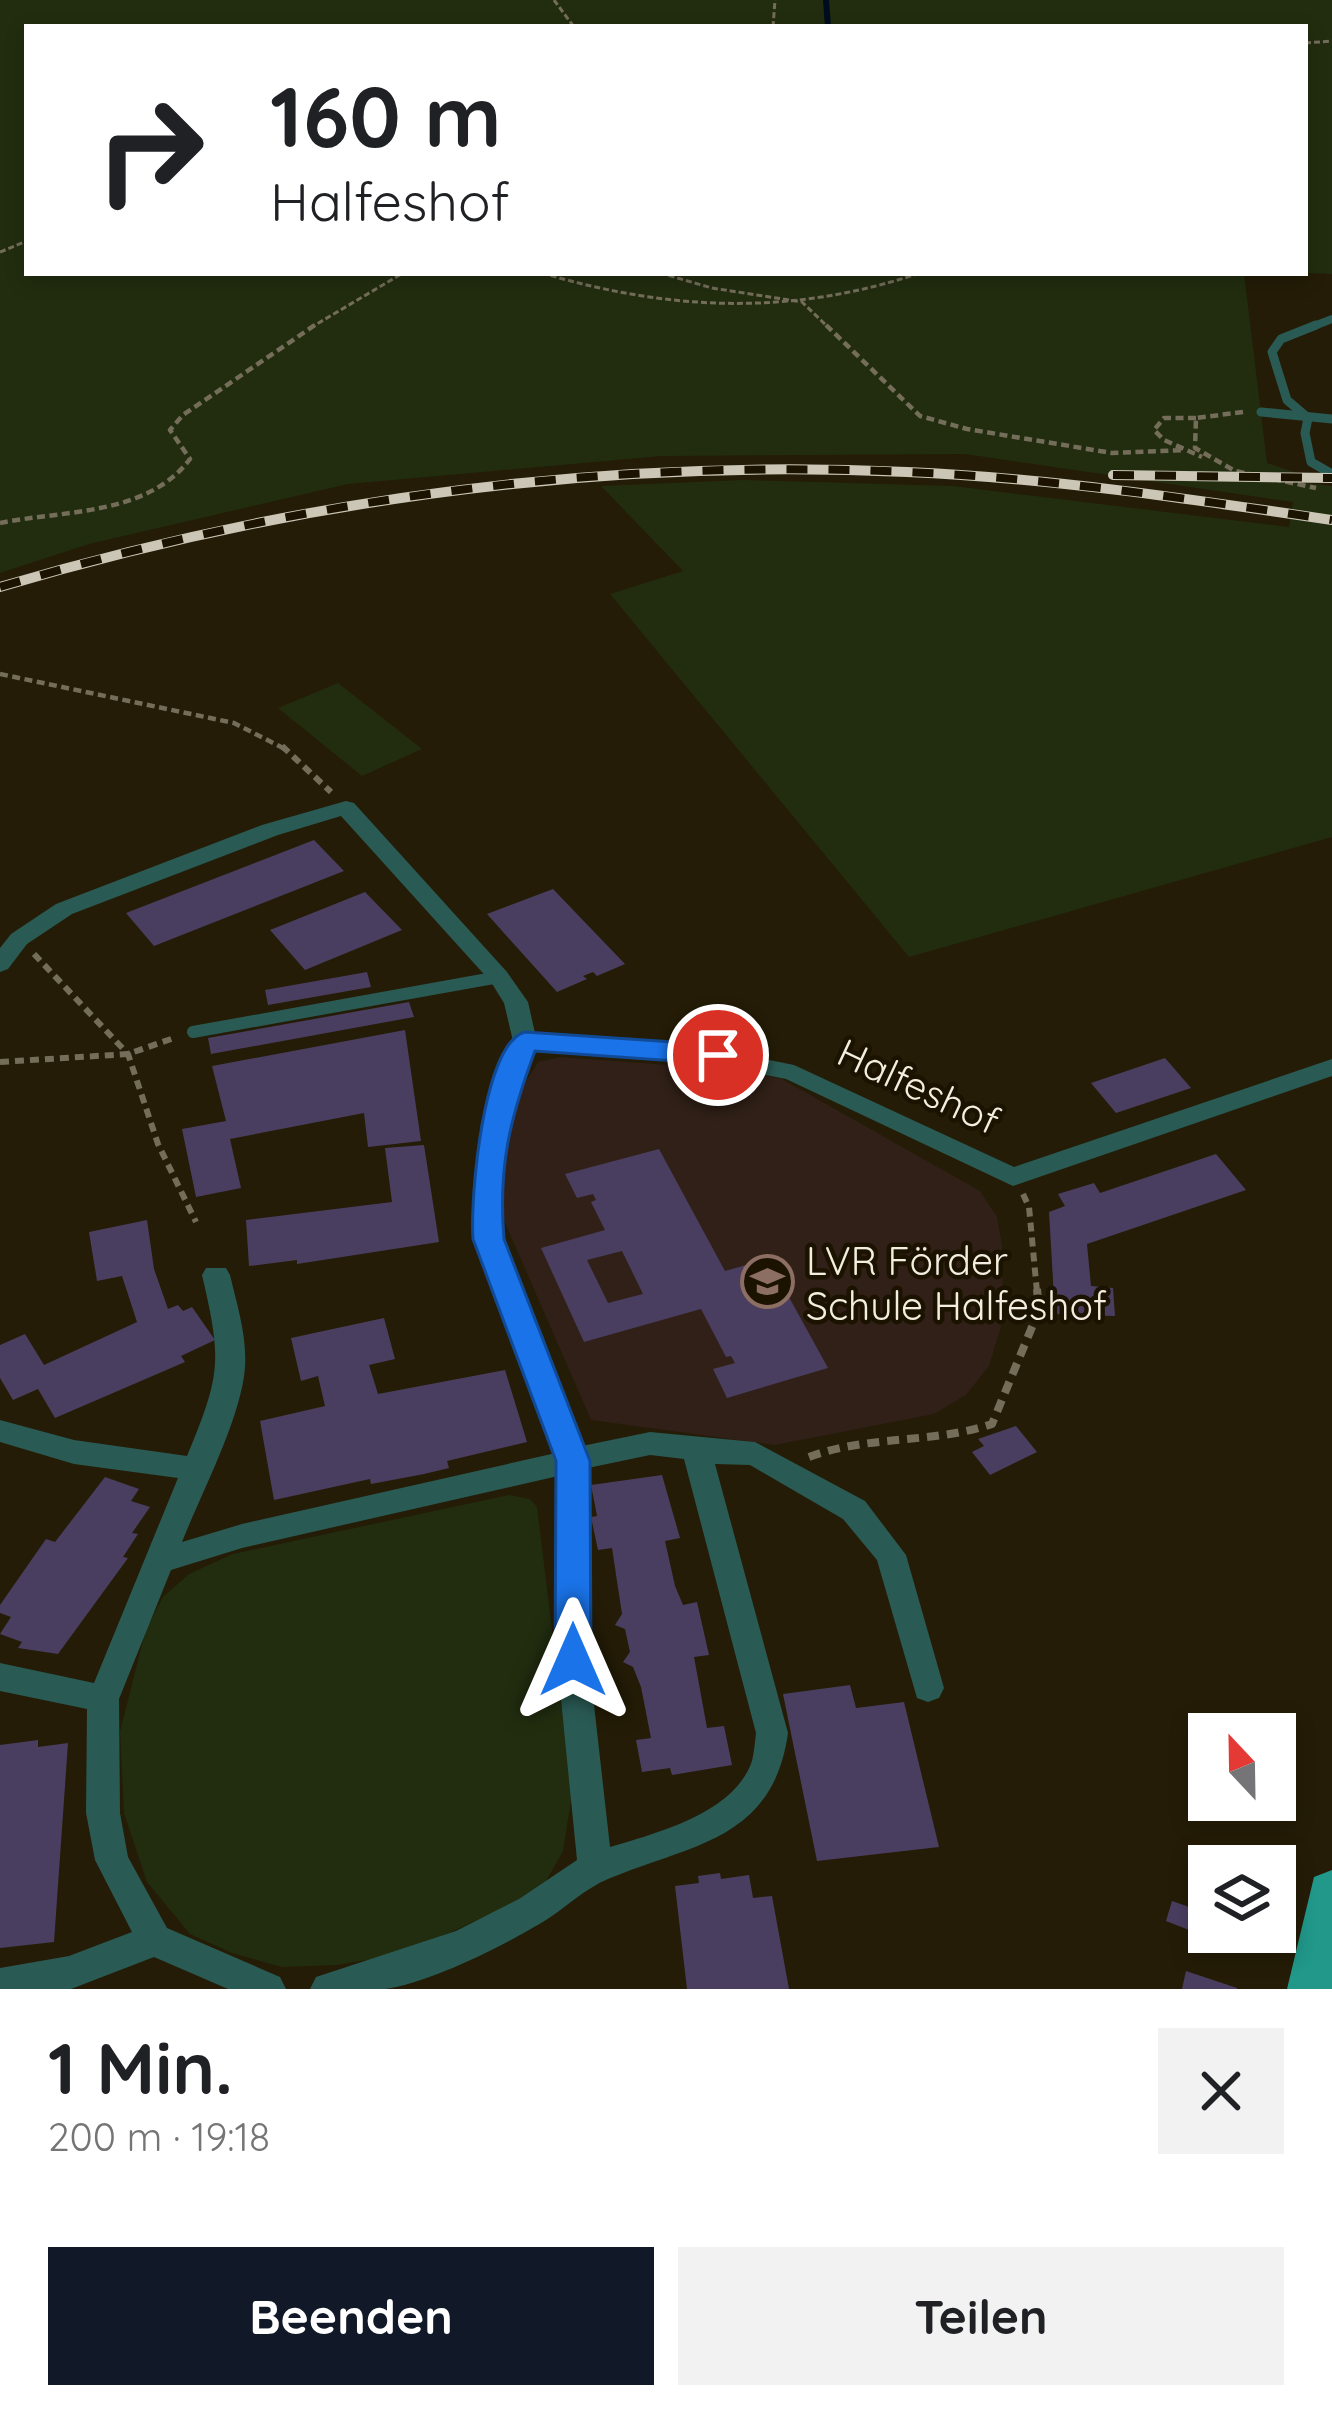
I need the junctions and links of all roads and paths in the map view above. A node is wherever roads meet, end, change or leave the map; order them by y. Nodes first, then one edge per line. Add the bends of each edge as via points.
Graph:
1 (398, 276) edge
2 (551, 276) edge
3 (670, 276) edge
4 (911, 276) edge
5 (802, 302) junction
6 (1332, 319) edge
7 (1261, 412) joint
8 (1196, 418) junction
9 (1308, 418) junction
10 (1332, 419) edge
11 (1185, 450) junction
12 (1205, 458) junction
13 (1332, 474) edge
14 (1332, 490) edge
15 (0, 523) edge
16 (0, 674) edge
17 (346, 808) junction
18 (19, 939) junction
19 (0, 964) edge
20 (499, 976) junction
21 (193, 1032) joint
22 (525, 1041) junction
23 (128, 1054) junction
24 (0, 1062) edge
25 (1332, 1067) edge
26 (1013, 1177) junction
27 (196, 1222) dead end
28 (216, 1275) dead end
29 (0, 1431) edge
30 (697, 1451) junction
31 (573, 1461) junction
32 (784, 1468) junction
33 (194, 1469) junction
34 (160, 1561) junction
35 (0, 1677) edge
36 (928, 1688) dead end
37 (103, 1699) junction
38 (595, 1867) junction
39 (1332, 1894) edge
40 (155, 1940) junction
41 (0, 1985) edge
42 (268, 1989) edge
43 (328, 1989) edge
44 (1313, 1989) edge

1 - 15 path via 278,346 183,415 170,430 190,459 171,485
2 - 5 path via 645,301
3 - 5 path
4 - 5 path
5 - 11 path via 920,416 1112,453
6 - 9 lane via 1281,339 1273,352 1287,400
7 - 8 path
7 - 9 lane
8 - 11 path via 1154,426
8 - 12 path via 1195,448
9 - 10 lane
9 - 13 lane via 1311,462
11 - 12 path
12 - 14 path
16 - 17 path via 254,731 300,760
17 - 18 street via 64,909
17 - 20 street
18 - 19 street
18 - 23 path
20 - 21 lane
20 - 22 street via 516,1002
21 - 23 path
22 - 26 street, Halfeshof via 758,1062
22 - 31 street via 494,1123 488,1239
23 - 24 path
23 - 27 path
25 - 26 street, Halfeshof
26 - 32 path via 1030,1207 1040,1310 992,1424 963,1436 825,1449
28 - 33 street via 231,1371
29 - 33 street via 74,1452
30 - 31 street via 656,1442
30 - 32 street via 755,1454
30 - 38 street via 773,1752 757,1786 729,1811 681,1839
31 - 34 street
31 - 38 street via 573,1660
32 - 36 street via 854,1510 891,1555
33 - 34 street
34 - 37 street
35 - 37 street
37 - 40 street via 106,1838
38 - 43 street via 542,1908 462,1948
39 - 44 main road
40 - 41 street via 69,1972
40 - 42 street

